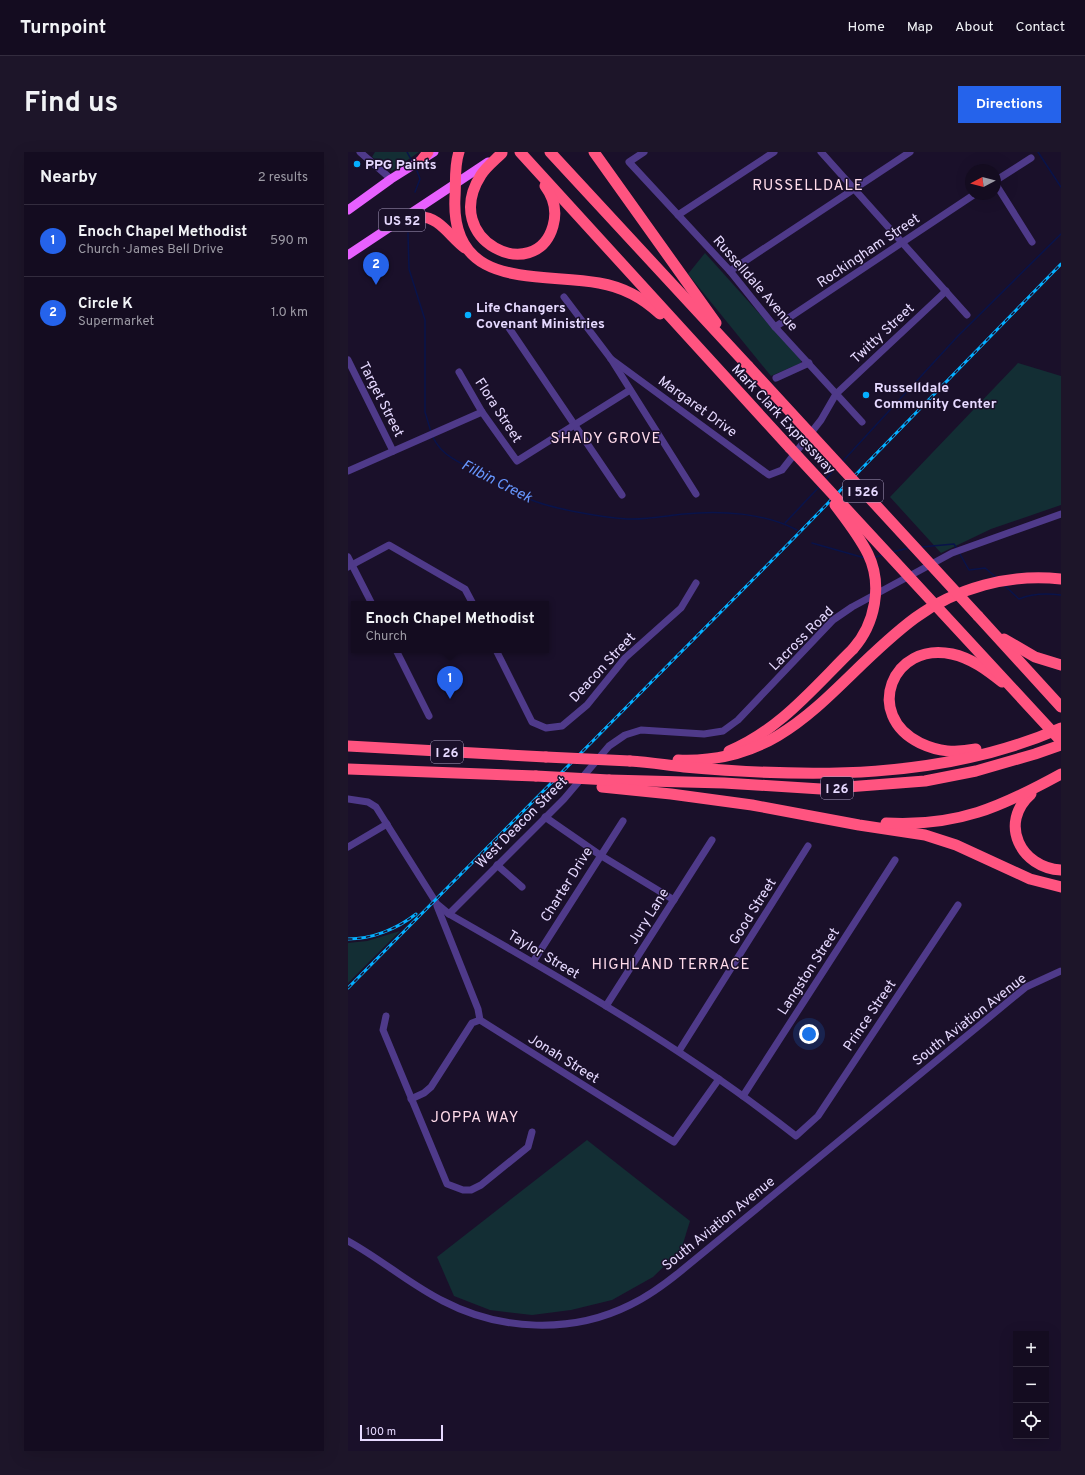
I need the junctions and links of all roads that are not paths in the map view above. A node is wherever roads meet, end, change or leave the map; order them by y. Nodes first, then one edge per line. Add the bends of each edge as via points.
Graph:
1 (360, 152) edge
2 (434, 152) edge
3 (459, 152) edge
4 (503, 152) edge
5 (520, 152) edge
6 (594, 152) edge
7 (644, 152) edge
8 (774, 152) edge
9 (821, 152) edge
10 (910, 152) edge
11 (551, 153) edge
12 (424, 156) edge
13 (1031, 158) dead end
14 (532, 165) junction
15 (1001, 178) edge
16 (391, 179) junction
17 (456, 184) junction
18 (855, 189) junction
19 (1001, 192) edge
20 (966, 200) edge
21 (348, 210) edge
22 (678, 215) junction
23 (397, 223) junction
24 (1032, 242) dead end
25 (903, 243) junction
26 (348, 255) edge
27 (476, 257) junction
28 (730, 271) junction
29 (946, 291) junction
30 (564, 297) dead end
31 (967, 315) dead end
32 (776, 327) junction
33 (508, 328) dead end
34 (610, 359) junction
35 (348, 360) edge
36 (709, 360) junction
37 (808, 363) junction
38 (748, 366) junction
39 (459, 372) dead end
40 (776, 378) dead end
41 (630, 390) junction
42 (836, 394) junction
43 (482, 412) junction
44 (862, 422) dead end
45 (575, 425) junction
46 (790, 448) junction
47 (393, 450) junction
48 (348, 471) edge
49 (769, 475) joint
50 (696, 494) dead end
51 (622, 495) dead end
52 (1061, 514) edge
53 (348, 556) edge
54 (350, 566) edge
55 (1061, 578) edge
56 (696, 583) dead end
57 (370, 601) edge
58 (471, 601) edge
59 (978, 616) junction
60 (398, 653) edge
61 (498, 653) edge
62 (1061, 665) edge
63 (1016, 694) junction
64 (1061, 707) edge
65 (429, 716) dead end
66 (1061, 728) edge
67 (1033, 739) junction
68 (1061, 741) edge
69 (1061, 745) edge
70 (348, 746) edge
71 (609, 746) joint
72 (678, 760) junction
73 (654, 762) junction
74 (348, 769) edge
75 (1061, 774) edge
76 (1047, 782) junction
77 (605, 783) junction
78 (348, 799) edge
79 (545, 817) junction
80 (828, 819) junction
81 (623, 821) dead end
82 (387, 824) junction
83 (712, 840) dead end
84 (808, 846) dead end
85 (348, 847) edge
86 (600, 855) junction
87 (895, 860) dead end
88 (497, 865) junction
89 (1061, 870) edge
90 (522, 886) dead end
91 (1061, 887) edge
92 (674, 900) junction
93 (437, 904) junction
94 (958, 905) dead end
95 (449, 914) junction
96 (533, 962) junction
97 (1061, 972) edge
98 (606, 1006) junction
99 (386, 1016) dead end
100 (480, 1020) junction
101 (679, 1051) junction
102 (719, 1079) junction
103 (743, 1096) junction
104 (411, 1099) junction
105 (532, 1132) dead end
106 (796, 1136) joint
107 (348, 1241) edge

1 - 16 street
2 - 12 main road, US 52
3 - 17 highway
4 - 14 highway via 482,173 474,190 471,206 473,221 481,237 486,244 500,252 528,252 543,243 551,231 555,216 554,204 549,191
4 - 17 main road, US 52
5 - 14 highway, Mark Clark Expressway / I 526
6 - 38 highway
7 - 22 street, Russelldale Avenue via 629,162
8 - 22 street
9 - 18 street
10 - 18 street
11 - 38 highway, Mark Clark Expressway / I 526
12 - 16 main road, US 52
13 - 15 street
14 - 36 highway, Mark Clark Expressway / I 526
16 - 21 main road, US 52
17 - 23 main road, US 52
17 - 27 highway via 455,220 462,239
18 - 25 street
18 - 28 street
19 - 24 street
20 - 25 street, Rockingham Street
22 - 28 street, Russelldale Avenue
23 - 26 main road, US 52
23 - 27 highway via 418,217 433,220
25 - 29 street
25 - 32 street, Rockingham Street
27 - 36 highway via 505,273 599,283 624,290 652,306
28 - 32 street, Russelldale Avenue
29 - 31 street
29 - 42 street, Twitty Street
30 - 34 street
32 - 37 street, Russelldale Avenue
33 - 45 street
34 - 41 street
34 - 49 street, Margaret Drive
35 - 47 street, Target Street
36 - 46 highway, Mark Clark Expressway / I 526
37 - 40 street
37 - 42 street, Russelldale Avenue
38 - 59 highway, Mark Clark Expressway / I 526, bridge
39 - 43 street, Flora Street
41 - 45 street
41 - 50 street
42 - 44 street, Russelldale Avenue
42 - 49 street, Twitty Street via 821,420 782,470
43 - 45 street, Flora Street via 517,462
43 - 47 street
45 - 51 street
46 - 63 highway, Mark Clark Expressway / I 526, bridge
46 - 72 highway, bridge via 855,531 869,556 873,569 875,599 871,621 867,631 853,649 763,734 724,753
47 - 48 street
52 - 71 street, Lacross Road via 952,553 852,607 834,620 737,720 723,731 704,734 641,730 625,735
53 - 54 street
54 - 57 street
54 - 58 street via 389,545 465,589
55 - 72 highway, bridge via 1002,581 966,591 946,600 915,618 798,724 774,739 716,760
56 - 61 street, Deacon Street via 681,608 626,658 596,695 562,726 546,728 532,722
59 - 62 highway via 1022,651
59 - 64 highway, Mark Clark Expressway / I 526
60 - 65 street
63 - 67 highway, bridge via 978,664 944,653 924,654 911,659 895,675 888,695 892,717 909,737 938,751 957,752
63 - 68 highway, Mark Clark Expressway / I 526, bridge
66 - 67 highway, I 26
67 - 73 highway, I 26 via 997,751 944,763 854,773 683,767
69 - 77 highway, I 26 via 976,771 925,781 807,789 724,783
70 - 73 highway, I 26, bridge
71 - 79 street, West Deacon Street via 564,799
72 - 73 highway
74 - 77 highway, I 26, bridge via 516,774
75 - 76 highway
76 - 80 highway via 996,807 960,818 915,823
76 - 89 highway via 1019,807 1015,824 1016,833 1022,850 1028,856 1048,869
77 - 80 highway
78 - 82 street, Taylor Street via 368,802 376,807
79 - 86 street
79 - 88 street, West Deacon Street
80 - 91 highway via 925,835 1016,873
81 - 86 street, Charter Drive
82 - 85 street
82 - 93 street, Taylor Street
83 - 92 street, Jury Lane
84 - 101 street, Good Street
86 - 92 street
86 - 96 street, Charter Drive
87 - 103 street, Langston Street
88 - 90 street
88 - 95 street, West Deacon Street
92 - 98 street, Jury Lane
93 - 95 street, Taylor Street
93 - 100 street
94 - 106 street, Prince Street via 818,1116
95 - 96 street, Taylor Street
96 - 98 street, Taylor Street
97 - 107 street, South Aviation Avenue via 1026,987 681,1271 651,1293 620,1309 577,1322 548,1325 491,1319 442,1301
98 - 101 street, Taylor Street
99 - 104 street via 383,1030
100 - 102 street, Jonah Street via 674,1142
100 - 104 street via 472,1023 431,1087
101 - 102 street, Taylor Street
102 - 103 street, Taylor Street
103 - 106 street, Taylor Street
104 - 105 street via 447,1184 463,1190 471,1190 481,1185 528,1147

